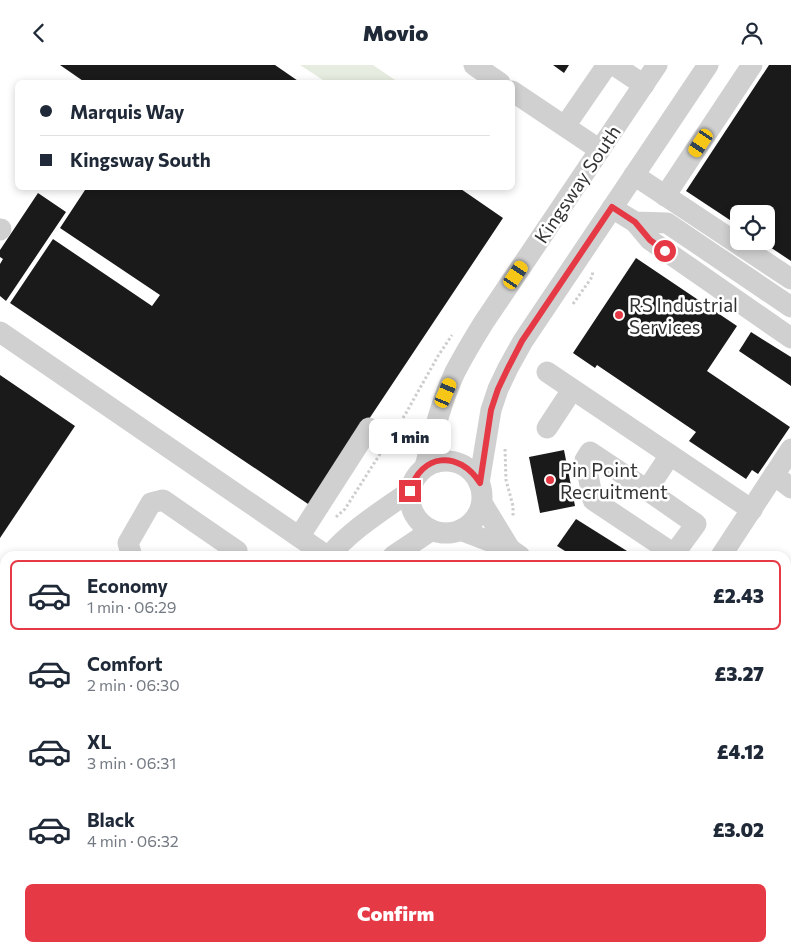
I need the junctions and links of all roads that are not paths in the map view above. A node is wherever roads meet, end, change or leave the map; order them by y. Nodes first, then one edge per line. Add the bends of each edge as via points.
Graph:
1 (474, 65) edge
2 (607, 65) edge
3 (614, 65) edge
4 (657, 65) edge
5 (708, 65) edge
6 (752, 65) edge
7 (496, 80) edge
8 (644, 85) junction
9 (515, 93) edge
10 (565, 126) junction
11 (600, 150) junction
12 (634, 175) junction
13 (665, 196) junction
14 (612, 207) junction
15 (635, 222) junction
16 (791, 279) edge
17 (791, 307) edge
18 (0, 332) edge
19 (791, 338) edge
20 (547, 373) dead end
21 (572, 389) junction
22 (369, 428) dead end
23 (547, 428) dead end
24 (791, 449) edge
25 (670, 455) junction
26 (425, 467) junction
27 (782, 482) edge
28 (647, 490) junction
29 (410, 491) junction
30 (481, 493) junction
31 (752, 510) junction
32 (432, 530) junction
33 (460, 530) junction
34 (299, 537) junction
35 (130, 551) edge
36 (237, 551) edge
37 (320, 551) edge
38 (333, 551) edge
39 (400, 551) edge
40 (510, 551) edge
41 (514, 551) edge
42 (670, 551) edge
43 (676, 551) edge
44 (724, 551) edge

1 - 7 street
2 - 10 street
3 - 8 street
4 - 8 street, Kingsway South
5 - 12 street
6 - 13 street
8 - 11 street, Kingsway South
9 - 10 street
10 - 11 street
11 - 26 street, Kingsway South via 466,353 446,393
12 - 13 street
12 - 14 street
13 - 16 street
14 - 15 street
14 - 30 street via 522,341 504,375 491,410
15 - 17 street via 667,223
15 - 19 street via 650,240
18 - 34 street
20 - 21 street
21 - 23 street
21 - 25 street
22 - 34 street
24 - 27 street
25 - 28 street
25 - 31 street
26 - 29 street, Kingsway South
26 - 30 street via 434,462 459,463 474,474
27 - 31 street
28 - 42 street via 590,452 585,460 593,500
28 - 43 street via 696,524
29 - 32 street via 414,514
29 - 38 street, Kingsway South via 362,525
30 - 33 street via 479,511
30 - 41 street
31 - 44 street
32 - 33 street via 442,533
32 - 39 street
33 - 40 street
34 - 37 street
35 - 36 street via 128,543 151,503 163,500

